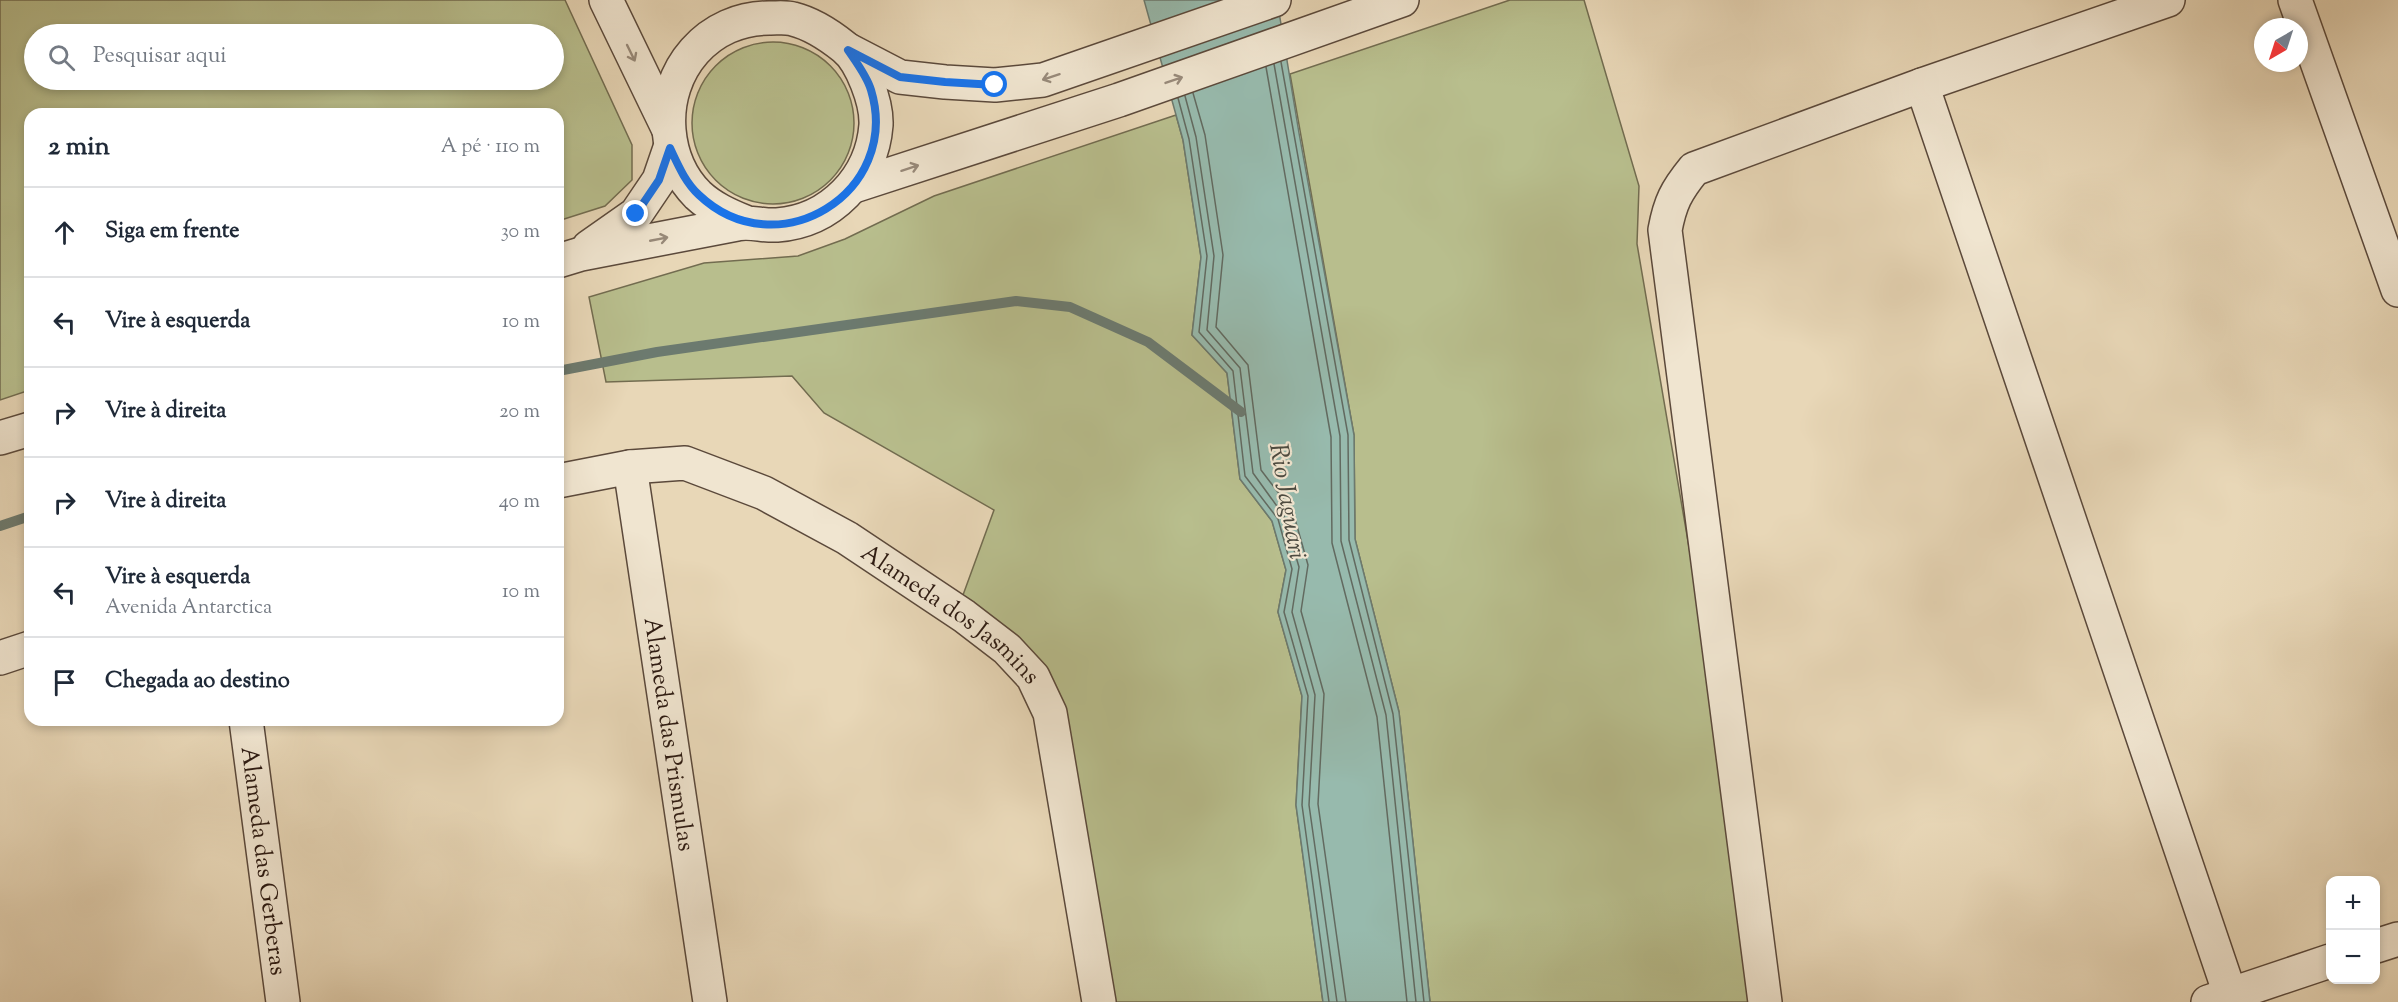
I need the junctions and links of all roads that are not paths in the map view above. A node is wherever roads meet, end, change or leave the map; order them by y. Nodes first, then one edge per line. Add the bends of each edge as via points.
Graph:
1 (606, 0) edge
2 (1274, 0) edge
3 (1402, 0) edge
4 (2168, 0) edge
5 (2295, 0) edge
6 (848, 50) junction
7 (1922, 85) junction
8 (670, 140) junction
9 (854, 186) junction
10 (745, 222) junction
11 (569, 257) edge
12 (2398, 290) edge
13 (24, 431) edge
14 (0, 438) edge
15 (630, 467) junction
16 (564, 480) edge
17 (24, 650) edge
18 (0, 658) edge
19 (247, 726) edge
20 (2398, 939) edge
21 (2380, 945) edge
22 (2326, 963) edge
23 (2219, 998) edge
24 (283, 1002) edge
25 (710, 1002) edge
26 (1099, 1002) edge
27 (1765, 1002) edge

1 -> 8 street
2 -> 6 street via 1043,80 995,85 900,77
9 -> 3 street via 1119,100
4 - 7 street
5 - 12 street
6 - 8 street via 824,31 793,19 756,18 735,23 709,37 689,57 673,85 667,113
6 - 9 street via 871,89 876,122 872,152
7 - 23 street
7 - 27 street via 1694,169 1677,190 1666,222
8 - 10 street via 681,172 698,194 719,211
8 - 11 street via 659,180 636,214
9 - 10 street via 832,206 805,220 776,226
11 -> 10 street
13 - 14 street
15 - 16 street, Alameda dos Jasmins
15 - 25 street, Alameda das Prismulas
15 - 26 street, Alameda dos Jasmins via 685,463 764,493 847,538 964,616 1007,649 1033,677 1050,713
17 - 18 street
19 - 24 street, Alameda das Gerberas
20 - 21 street
22 - 23 street

